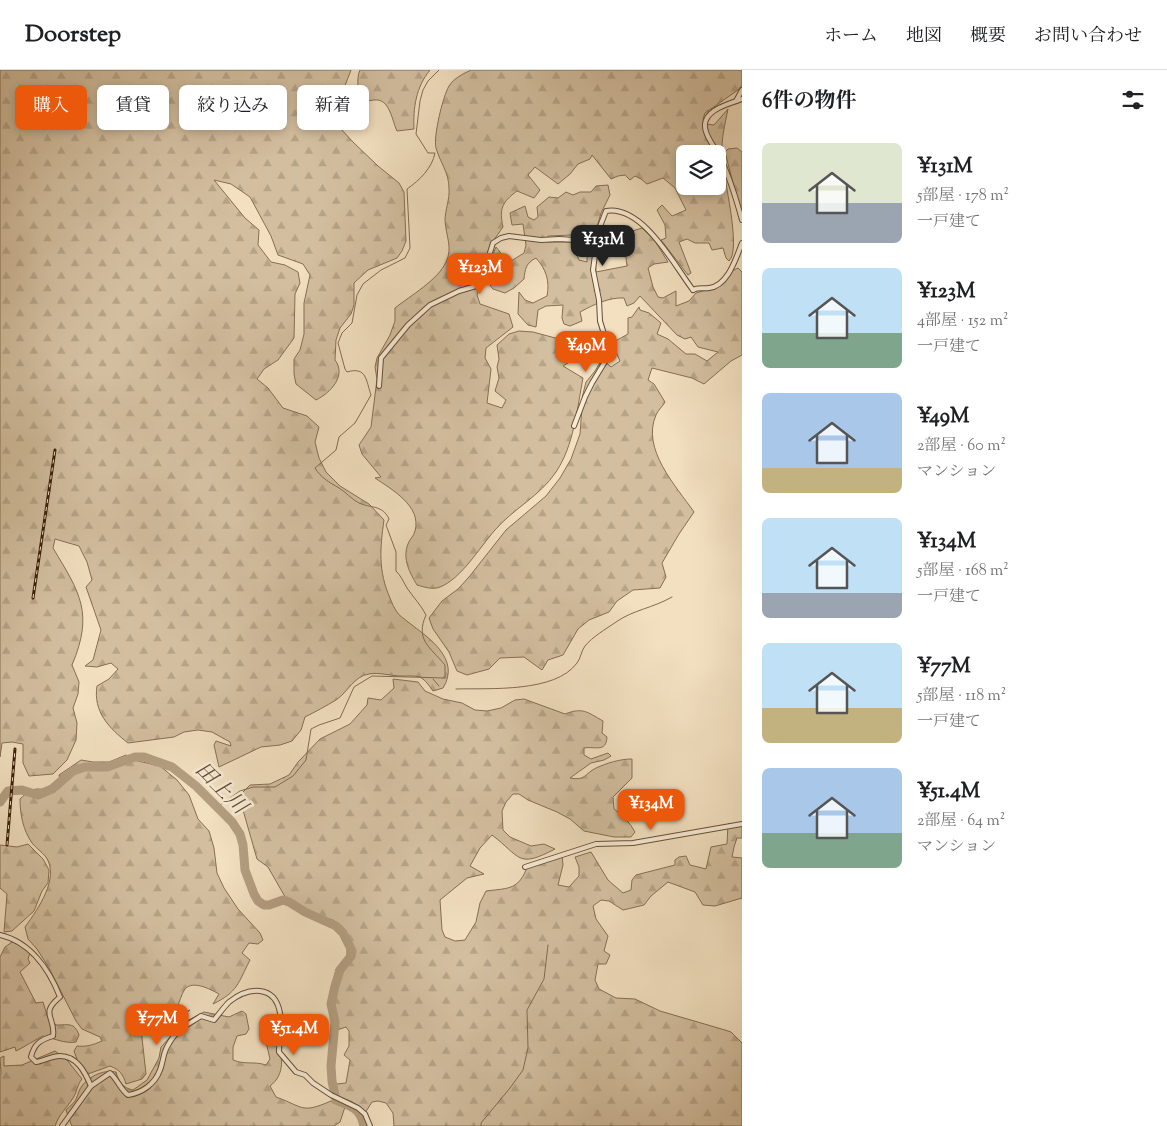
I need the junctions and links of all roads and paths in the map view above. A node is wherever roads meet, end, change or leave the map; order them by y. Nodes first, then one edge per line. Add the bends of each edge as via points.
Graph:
1 (742, 90) edge
2 (742, 99) edge
3 (736, 101) junction
4 (742, 220) edge
5 (592, 241) junction
6 (742, 245) edge
7 (379, 386) dead end
8 (574, 426) dead end
9 (742, 824) edge
10 (525, 867) dead end
11 (0, 935) edge
12 (91, 1086) junction
13 (62, 1126) edge
14 (370, 1126) edge

1 - 3 street
2 - 3 street
3 - 4 street via 721,107 705,121
5 - 6 street via 606,211 623,212 654,236 693,290 709,289 722,281
5 - 7 street via 500,238 493,243 476,286 424,309 381,358
5 - 8 street via 596,248 593,270 600,321 608,350
9 - 10 street via 633,843 596,844
11 - 12 street via 26,947 52,978 60,996 50,1009 53,1036 33,1048 31,1057 36,1062 58,1056 70,1058 83,1068
12 - 13 street
12 - 14 street via 110,1073 128,1095 138,1094 158,1074 166,1048 179,1030 201,1016 214,1020 229,1003 255,990 272,996 281,1014 278,1052 296,1072 358,1108

